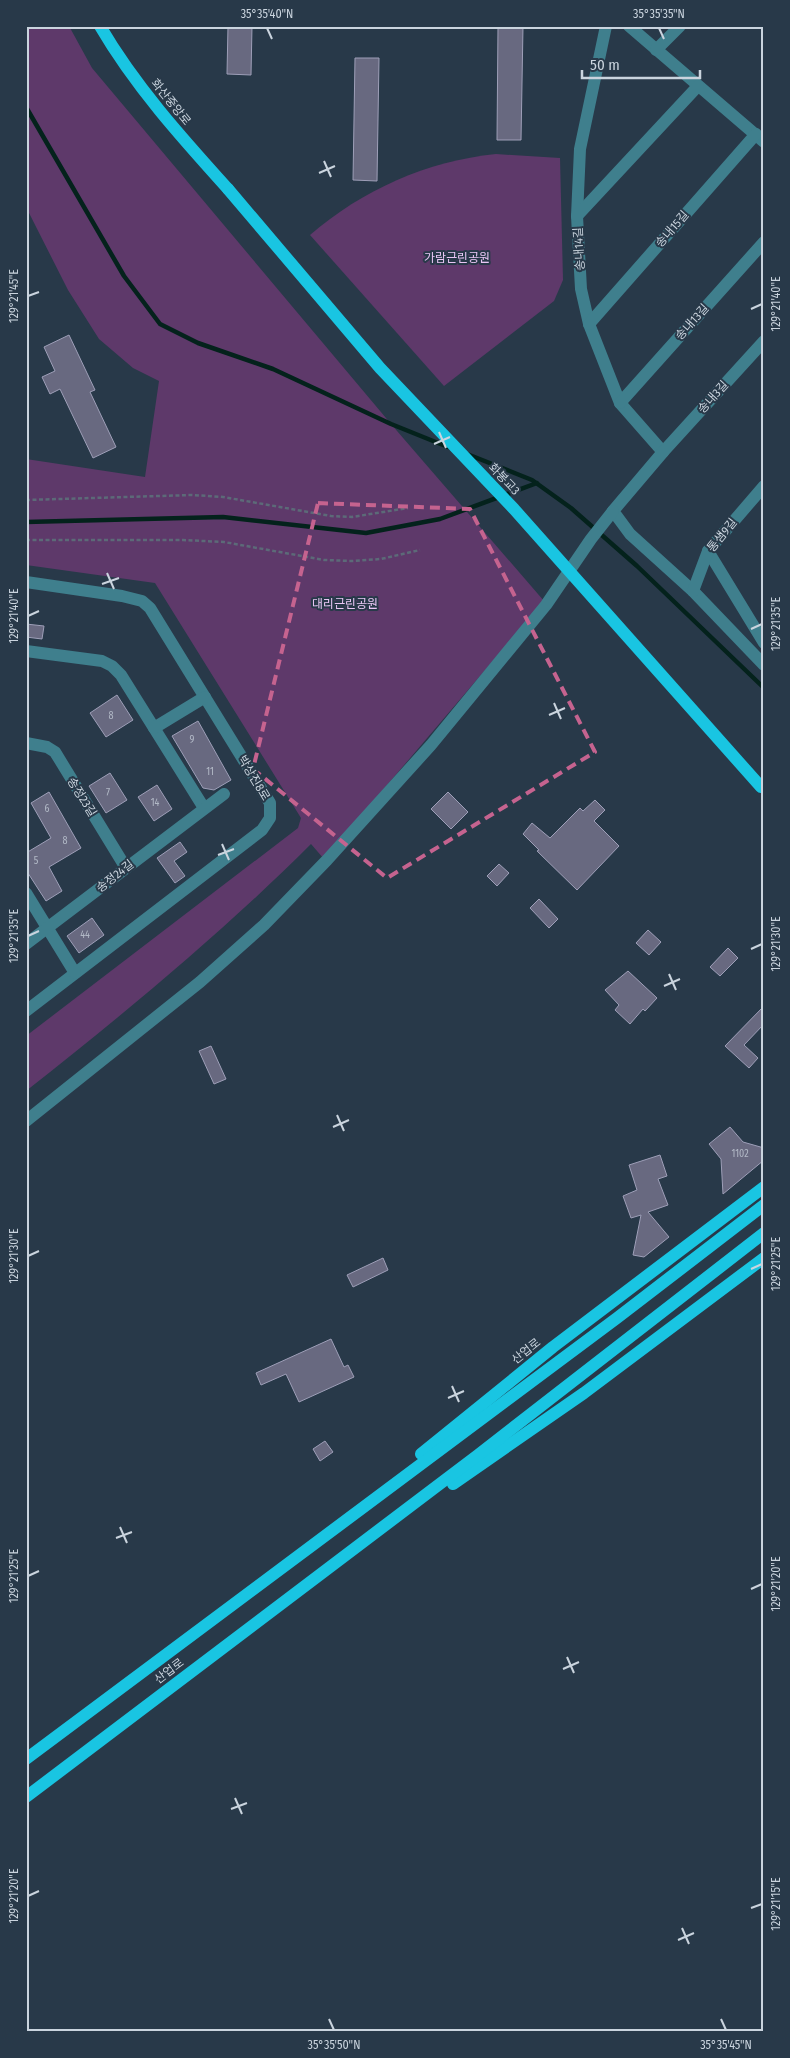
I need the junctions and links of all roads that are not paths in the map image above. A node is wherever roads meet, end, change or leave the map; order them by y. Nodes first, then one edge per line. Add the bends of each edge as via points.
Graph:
1 (100, 26) edge
2 (606, 26) edge
3 (629, 26) edge
4 (680, 26) edge
5 (656, 50) junction
6 (698, 86) junction
7 (760, 138) edge
8 (228, 189) joint
9 (577, 216) junction
10 (764, 242) edge
11 (589, 324) junction
12 (764, 341) edge
13 (620, 403) junction
14 (663, 452) junction
15 (764, 486) edge
16 (613, 511) junction
17 (708, 551) junction
18 (26, 582) edge
19 (693, 591) junction
20 (764, 643) edge
21 (26, 651) edge
22 (764, 666) edge
23 (206, 697) junction
24 (154, 728) junction
25 (26, 743) edge
26 (762, 789) edge
27 (224, 794) dead end
28 (204, 808) junction
29 (126, 868) junction
30 (26, 894) edge
31 (48, 928) junction
32 (26, 944) edge
33 (76, 973) junction
34 (26, 1011) edge
35 (26, 1121) edge
36 (764, 1186) edge
37 (764, 1204) edge
38 (764, 1232) edge
39 (764, 1258) edge
40 (312, 1546) junction
41 (328, 1568) junction
42 (26, 1760) edge
43 (26, 1797) edge

1 - 8 main road, 화산중앙로 via 151,101
2 - 9 street, 송내14길 via 580,149
3 - 5 street
4 - 5 street
5 - 6 street
6 - 7 street
6 - 9 street
7 - 11 street, 송내15길
8 - 26 main road, 화봉교3, bridge via 380,368 514,509
9 - 11 street, 송내14길 via 581,288
10 - 13 street, 송내13길
11 - 13 street, 송내14길
12 - 14 street, 송내3길
13 - 14 street, 송내14길
14 - 16 street, 송내3길
15 - 17 street, 통샘9길
16 - 19 street via 630,534
16 - 35 street, 송내3길 via 546,606 483,683 321,867 264,925 200,982
17 - 19 street, 통샘9길
17 - 20 street
18 - 23 street, 박상진8로 via 142,601 157,618
19 - 22 street
21 - 24 street via 102,661 112,666
23 - 24 street
23 - 33 street, 박상진8로 via 270,803 268,824
24 - 28 street
25 - 29 street, 송정23길 via 47,747 54,752
27 - 28 street, 송정24길
28 - 29 street, 송정24길
29 - 31 street, 송정24길
30 - 31 street
31 - 32 street, 송정24길
31 - 33 street
33 - 34 street, 박상진8로
36 - 40 main road, 산업로 via 553,1347
37 - 40 main road, 산업로
38 - 41 main road, 산업로
39 - 41 main road, 산업로 via 584,1393
40 - 42 main road, 산업로
41 - 43 main road, 산업로

